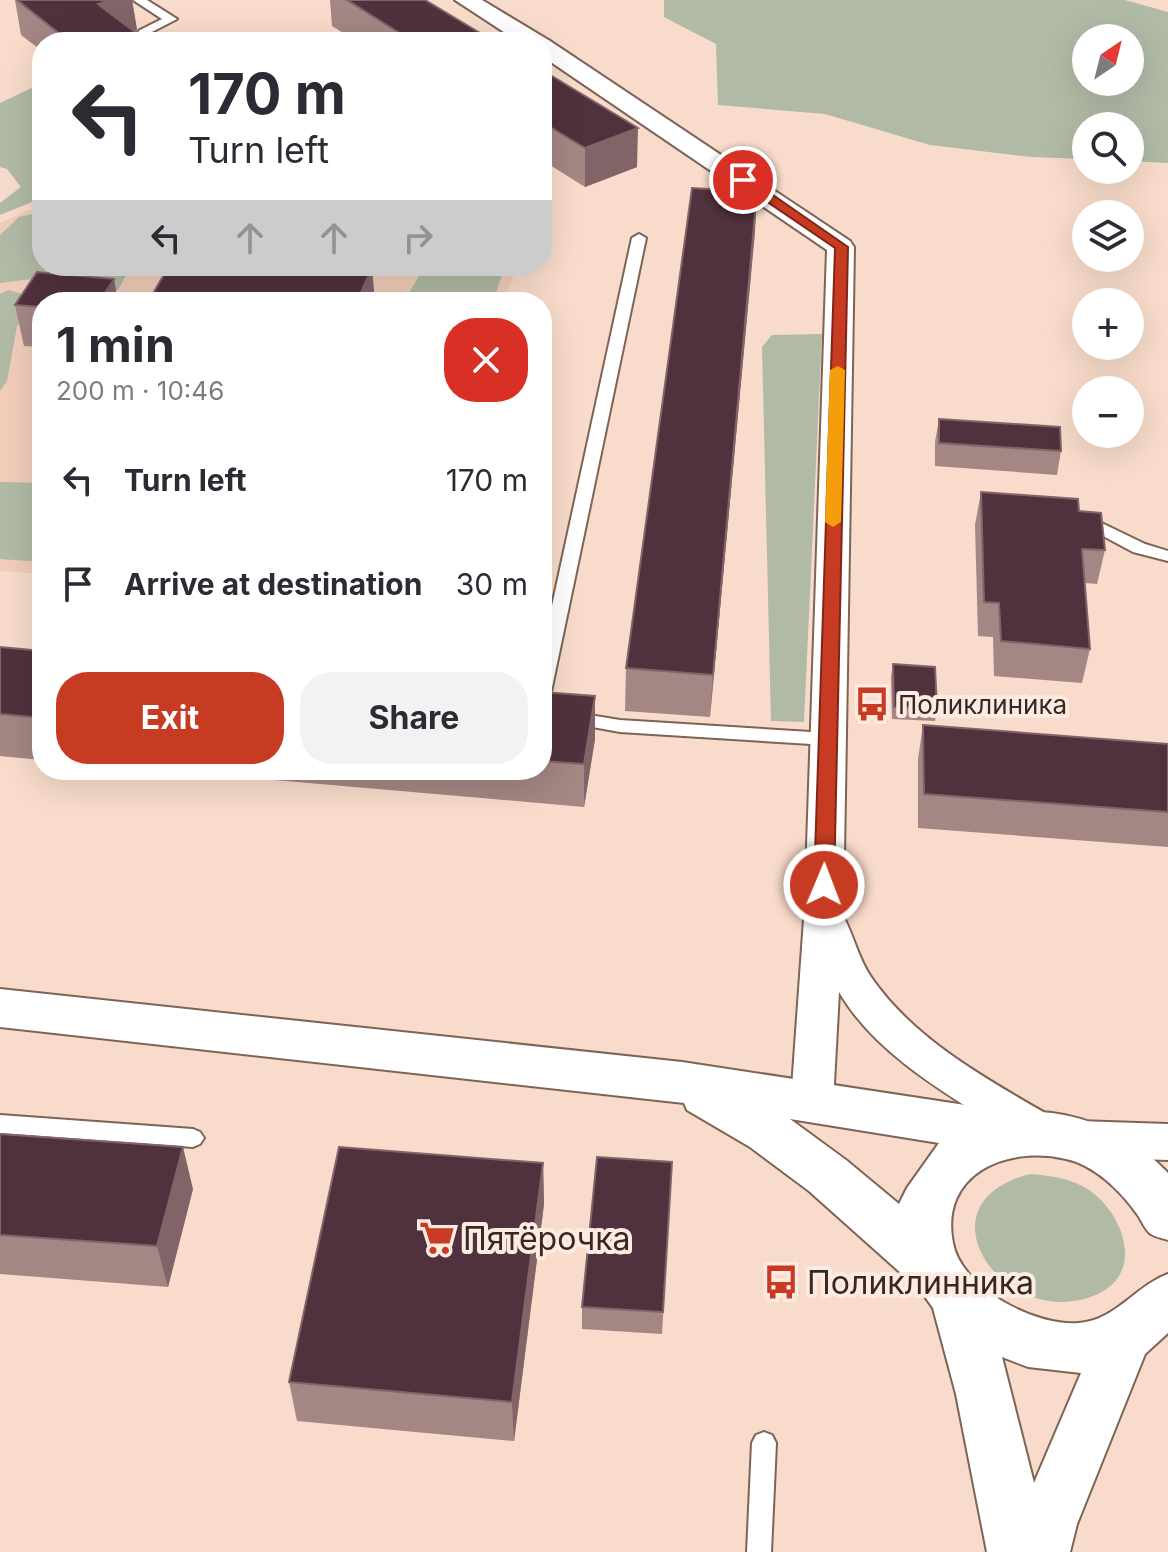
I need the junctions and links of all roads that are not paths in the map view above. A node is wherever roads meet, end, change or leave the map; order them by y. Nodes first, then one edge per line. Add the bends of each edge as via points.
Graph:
1 (139, 0) edge
2 (466, 0) edge
3 (144, 32) edge
4 (519, 32) edge
5 (552, 52) edge
6 (639, 238) dead end
7 (1065, 511) edge
8 (1168, 556) edge
9 (552, 676) edge
10 (552, 703) edge
11 (827, 739) junction
12 (824, 905) junction
13 (0, 1008) edge
14 (682, 1082) junction
15 (812, 1102) junction
16 (0, 1124) edge
17 (1044, 1135) junction
18 (193, 1138) dead end
19 (1168, 1142) edge
20 (1168, 1217) edge
21 (947, 1287) junction
22 (1154, 1322) edge
23 (764, 1443) dead end
24 (759, 1552) edge
25 (1017, 1552) edge
26 (1040, 1552) edge

1 - 3 lane via 171,19
2 - 4 street
5 - 11 street via 841,247
6 - 9 lane
7 - 8 lane via 1139,548
10 - 11 lane via 620,726
11 - 12 street
12 - 15 street
12 - 17 street via 845,973 869,1004 938,1065
13 - 14 street
14 - 15 street
14 - 21 street via 733,1109 813,1165 881,1219
15 - 17 street
16 - 18 lane
17 - 19 street
17 - 20 street via 1095,1147 1120,1161 1142,1179
17 - 21 street via 988,1140 963,1152 944,1170 930,1192 924,1218 927,1245
21 - 22 street via 985,1324 1054,1349 1091,1348
21 - 25 street via 987,1398
22 - 26 street via 1047,1524
23 - 24 lane

